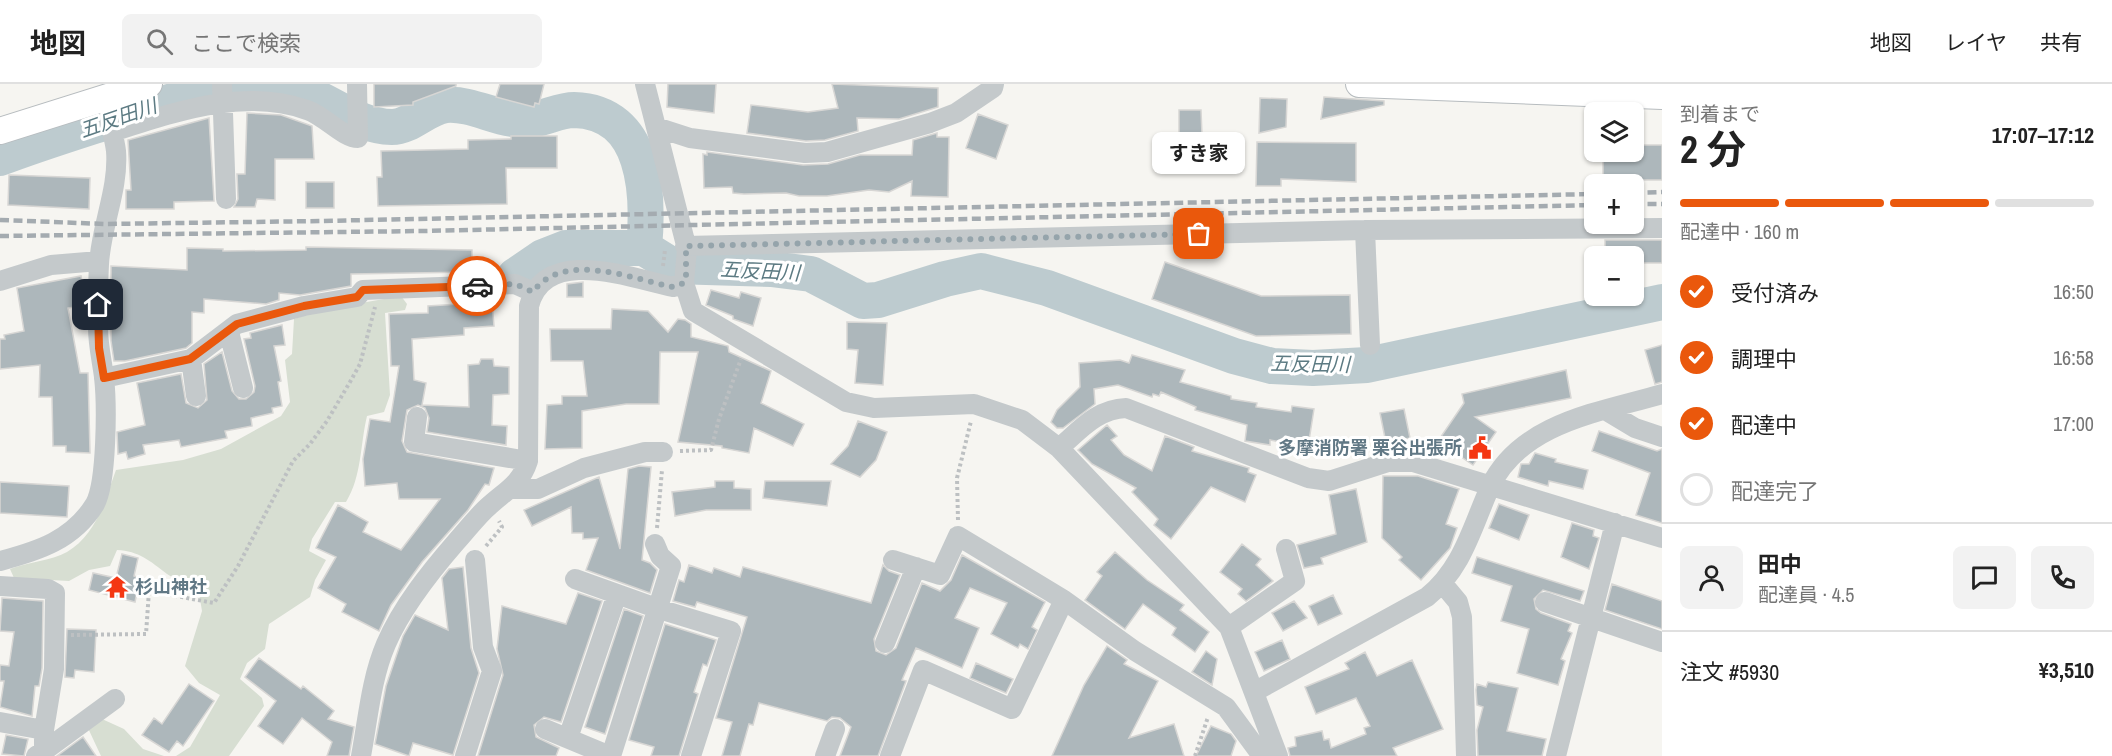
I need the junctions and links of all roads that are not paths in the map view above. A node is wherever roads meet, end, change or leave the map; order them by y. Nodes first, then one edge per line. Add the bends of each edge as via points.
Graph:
1 (149, 84) edge
2 (645, 84) edge
3 (994, 84) edge
4 (1359, 84) edge
5 (357, 91) edge
6 (223, 95) edge
7 (1662, 96) edge
8 (102, 102) junction
9 (656, 127) junction
10 (111, 129) junction
11 (0, 131) edge
12 (226, 199) dead end
13 (1662, 228) edge
14 (1365, 230) junction
15 (679, 246) junction
16 (99, 261) junction
17 (685, 280) junction
18 (0, 281) edge
19 (533, 292) junction
20 (229, 332) junction
21 (1370, 345) dead end
22 (190, 359) junction
23 (104, 378) junction
24 (243, 387) dead end
25 (1662, 394) edge
26 (196, 396) dead end
27 (1605, 410) junction
28 (417, 417) dead end
29 (1662, 437) edge
30 (1059, 448) junction
31 (663, 452) road end
32 (528, 461) junction
33 (1491, 485) junction
34 (511, 489) junction
35 (1616, 523) junction
36 (1662, 538) edge
37 (656, 543) road end
38 (1286, 549) dead end
39 (475, 560) dead end
40 (893, 560) dead end
41 (0, 561) edge
42 (916, 567) junction
43 (575, 579) dead end
44 (1443, 584) junction
45 (0, 586) edge
46 (617, 594) junction
47 (1064, 600) junction
48 (1545, 602) dead end
49 (660, 609) junction
50 (1590, 618) junction
51 (1229, 627) junction
52 (1662, 642) edge
53 (885, 643) dead end
54 (1254, 692) junction
55 (115, 699) dead end
56 (0, 722) edge
57 (545, 729) dead end
58 (834, 729) dead end
59 (44, 730) junction
60 (568, 738) junction
61 (40, 754) edge
62 (364, 755) edge
63 (465, 756) edge
64 (611, 756) edge
65 (691, 756) edge
66 (825, 756) edge
67 (890, 756) edge
68 (1262, 756) edge
69 (1278, 756) edge
70 (1466, 756) edge
71 (1556, 756) edge

1 - 8 main road
2 - 9 street
3 - 9 street via 947,116 827,152 805,153 690,138
4 - 7 main road
5 - 6 street via 358,138 350,138 330,121 307,110
6 - 10 street
6 - 12 street
8 - 10 street
8 - 11 main road
9 - 15 street
10 - 16 street via 116,151 114,184
13 - 14 street
14 - 15 street
14 - 21 street
15 - 17 street
16 - 18 street via 51,265
16 - 23 street via 98,327
17 - 19 street via 673,287 585,270 564,271
17 - 30 street via 693,311 846,402 874,408 974,404 1022,420
19 - 20 street via 515,284 363,290 357,297 274,312 237,324
19 - 32 street via 529,306
20 - 22 street
20 - 24 street
22 - 23 street
22 - 26 street
23 - 41 street via 105,444 96,502 77,527 59,541
25 - 27 street
27 - 29 street via 1635,429
27 - 33 street via 1538,434 1508,462
28 - 32 street via 414,442
30 - 33 street via 1092,419 1112,408 1126,408 1308,478 1329,481 1388,462 1413,462
30 - 51 street
31 - 34 street via 645,452 584,468 538,489
32 - 34 street via 523,476
33 - 35 street
33 - 44 street via 1464,553
34 - 62 street via 489,505 440,561 386,644 370,704
35 - 36 street
35 - 50 street
37 - 49 street via 660,556 671,566
38 - 51 street via 1295,581
39 - 63 street via 483,647 492,671
40 - 42 street
42 - 47 street via 940,575 958,536
42 - 53 street
43 - 46 street
44 - 54 street via 1427,597
44 - 70 street via 1458,602 1462,617
45 - 59 street via 48,589 55,593 52,688
46 - 49 street
46 - 60 street
47 - 67 street via 1012,709 923,670
47 - 68 street via 1135,651 1226,707
48 - 50 street
49 - 64 street
49 - 65 street via 731,631
50 - 52 street
50 - 71 street
51 - 54 street
54 - 69 street
55 - 61 street
56 - 59 street
57 - 60 street
58 - 66 street
59 - 61 street
60 - 64 street

